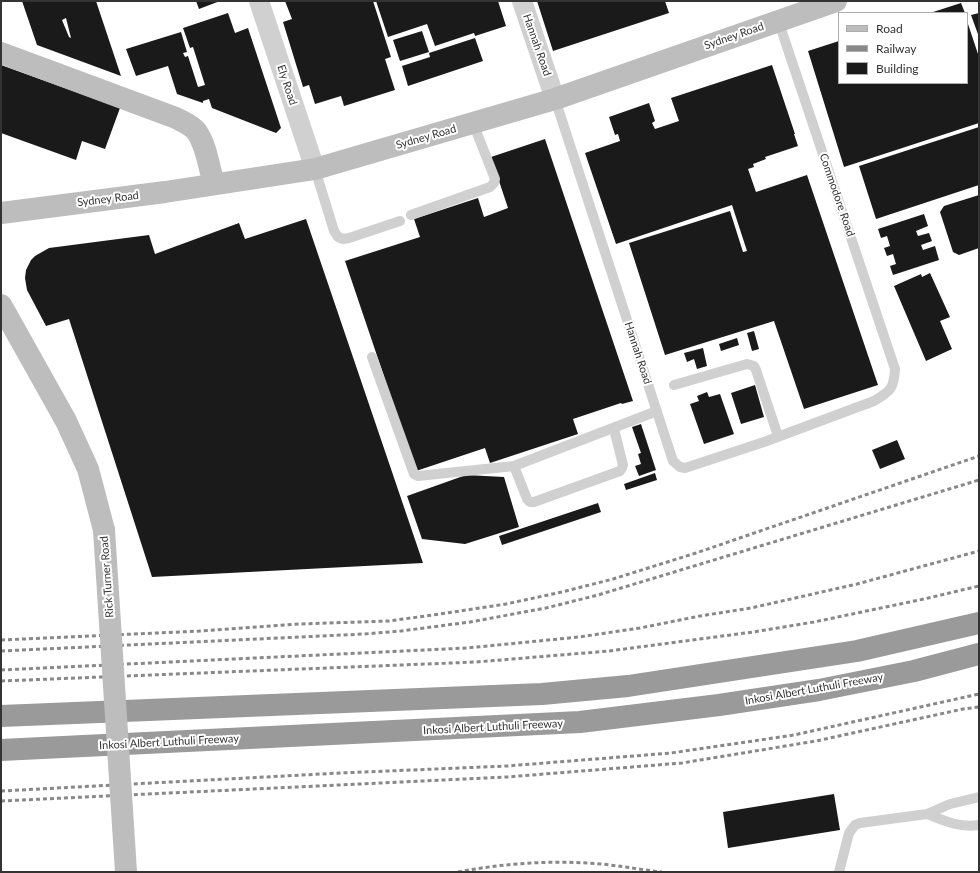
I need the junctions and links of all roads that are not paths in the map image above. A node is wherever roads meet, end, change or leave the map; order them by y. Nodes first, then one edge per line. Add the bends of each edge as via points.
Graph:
1 (259, 1) edge
2 (522, 1) edge
3 (836, 1) edge
4 (778, 20) junction
5 (1, 53) edge
6 (555, 99) junction
7 (474, 123) junction
8 (314, 169) junction
9 (214, 184) junction
10 (1, 213) edge
11 (411, 215) dead end
12 (400, 220) dead end
13 (1, 305) edge
14 (372, 357) dead end
15 (895, 369) joint
16 (674, 385) dead end
17 (657, 411) junction
18 (614, 428) junction
19 (778, 436) junction
20 (514, 466) junction
21 (979, 623) edge
22 (979, 654) edge
23 (1, 716) edge
24 (1, 750) edge
25 (979, 798) edge
26 (927, 814) junction
27 (979, 825) edge
28 (126, 872) edge
29 (839, 872) edge

1 - 8 street, Ely Road
2 - 6 street, Hannah Road
3 - 4 main road, Sydney Road
4 - 6 main road, Sydney Road
4 - 15 lane, Commodore Road
5 - 9 main road via 188,124 196,131 203,144
6 - 7 main road, Sydney Road
6 - 17 lane, Hannah Road
7 - 8 main road, Sydney Road
7 - 11 lane via 495,179 494,183 490,187
8 - 9 main road, Sydney Road
8 - 12 lane via 338,237 349,238
9 - 10 main road, Sydney Road
13 - 28 main road, Rick Turner Road, bridge via 66,421 88,469 104,530
14 - 20 lane via 414,474 418,476
15 - 19 lane, Hannah Road via 895,382 882,396
16 - 19 lane via 751,365 756,370
17 - 18 lane
17 - 19 lane, Hannah Road via 673,461 680,468
18 - 20 lane
18 - 20 lane via 623,465 620,471 530,502 525,496
21 - 23 highway via 857,651 628,686 542,694
22 - 24 highway, Inkosi Albert Luthuli Freeway via 914,671 820,690 580,722
25 - 26 lane via 950,804
26 - 27 lane via 952,824
26 - 29 lane via 855,825 848,833

